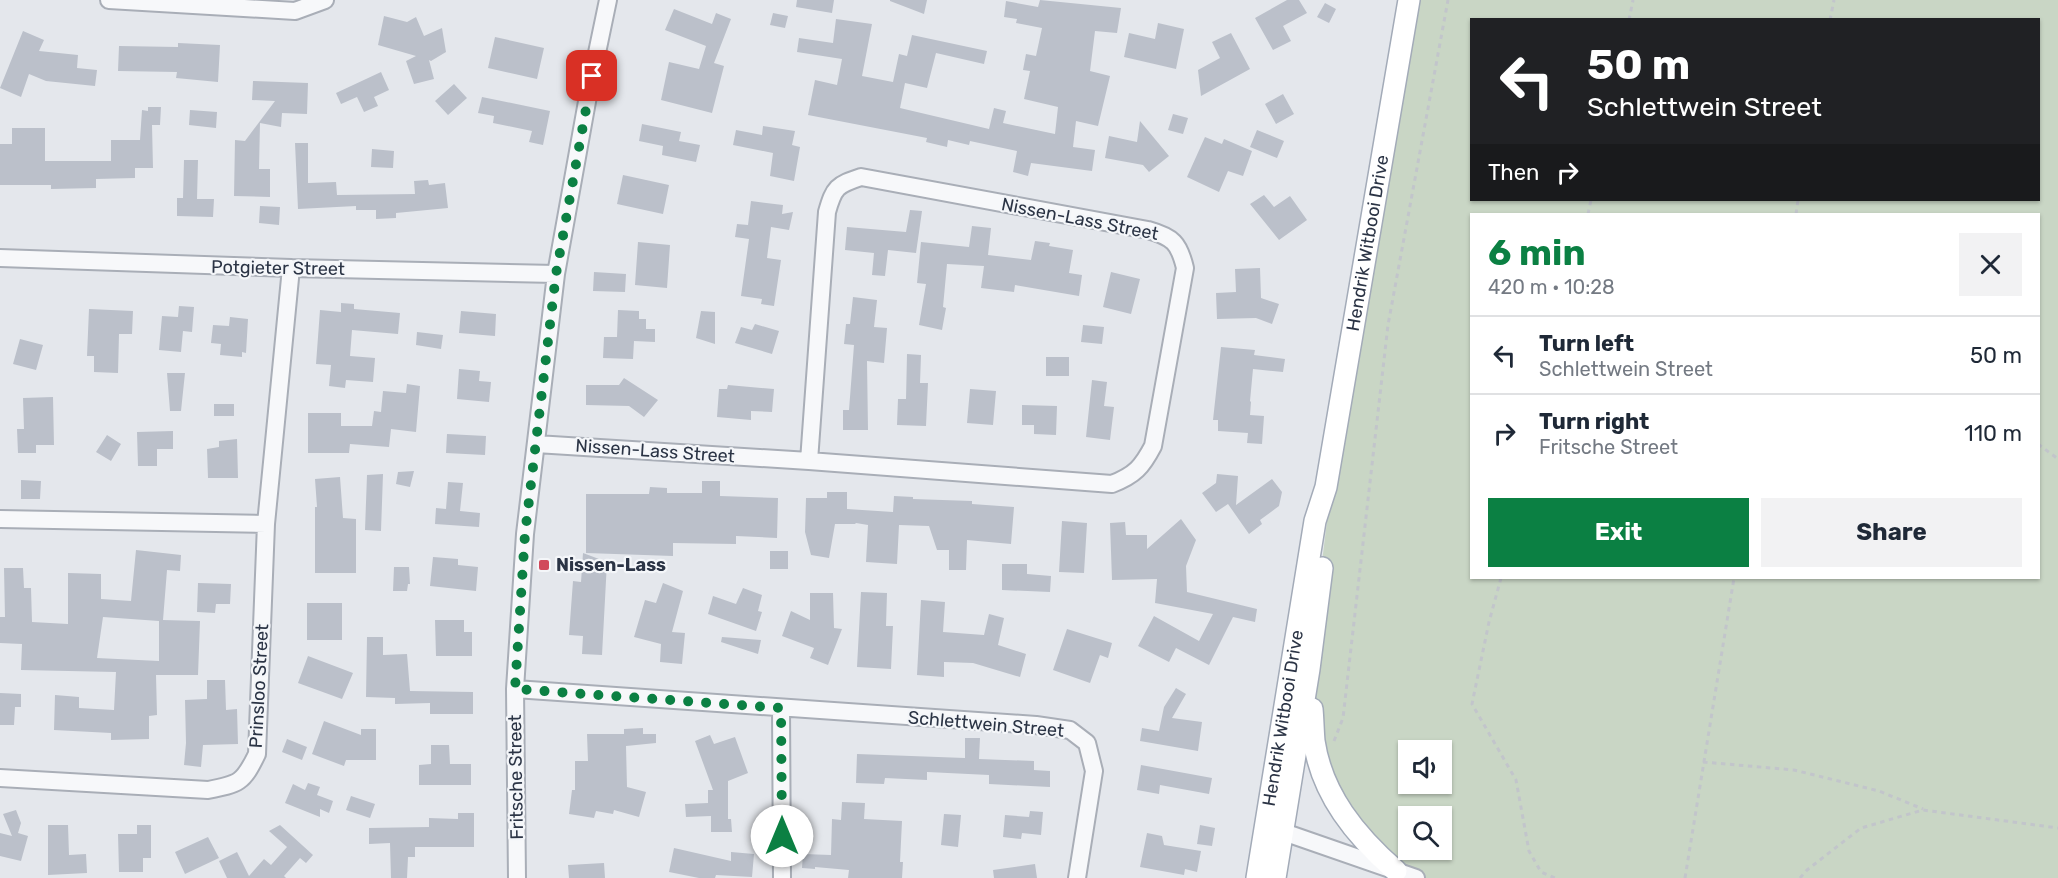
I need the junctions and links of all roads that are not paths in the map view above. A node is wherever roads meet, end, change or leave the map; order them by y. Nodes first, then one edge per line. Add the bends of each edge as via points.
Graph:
1 (109, 0) edge
2 (325, 0) edge
3 (608, 0) edge
4 (1409, 0) edge
5 (0, 258) edge
6 (291, 268) junction
7 (556, 274) junction
8 (536, 444) junction
9 (809, 461) junction
10 (1326, 487) junction
11 (0, 519) edge
12 (266, 524) junction
13 (1309, 669) junction
14 (515, 689) junction
15 (781, 708) junction
16 (0, 777) edge
17 (1275, 829) junction
18 (1396, 871) junction
19 (517, 878) edge
20 (782, 878) edge
21 (1077, 878) edge
22 (1257, 878) edge
23 (1275, 878) edge
24 (1416, 878) edge

1 - 2 street via 295,10
3 - 7 street, Fritsche Street
4 - 10 main road, Hendrik Witbooi Drive
5 - 6 street, Potgieter Street
6 - 7 street, Potgieter Street
6 - 12 street, Prinsloo Street
7 - 8 street, Fritsche Street
8 - 9 street, Nissen-Lass Street
8 - 14 street, Fritsche Street via 525,534
9 - 9 street, Nissen-Lass Street via 1112,484 1131,476 1153,446 1185,268 1182,254 1175,242 1148,230 861,177 844,183 832,192 827,212
10 - 13 main road, Hendrik Witbooi Drive via 1328,521
10 - 17 main road, Hendrik Witbooi Drive via 1316,521
11 - 12 street
12 - 16 street, Prinsloo Street via 257,754 248,772 233,785 208,790
13 - 17 main road, Hendrik Witbooi Drive
13 - 18 main road via 1314,741 1321,771 1351,826
14 - 15 street, Schlettwein Street
14 - 19 street, Fritsche Street
15 - 20 street
15 - 21 street, Schlettwein Street via 1070,730 1087,743 1094,771
17 - 18 street
17 - 22 main road, Hendrik Witbooi Drive
17 - 23 main road, Hendrik Witbooi Drive
18 - 24 street

